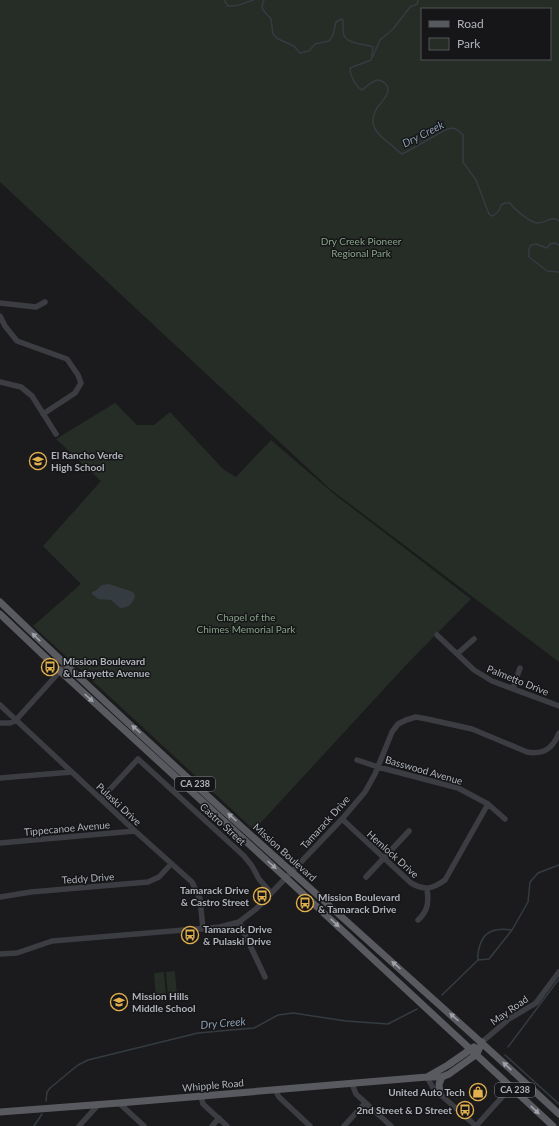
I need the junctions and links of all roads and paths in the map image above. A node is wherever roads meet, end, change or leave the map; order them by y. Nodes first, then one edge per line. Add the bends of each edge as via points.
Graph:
1 (45, 302) dead end
2 (0, 303) edge
3 (0, 316) edge
4 (0, 382) edge
5 (43, 414) junction
6 (56, 434) dead end
7 (0, 602) edge
8 (0, 614) edge
9 (437, 635) dead end
10 (474, 638) dead end
11 (457, 654) junction
12 (64, 664) junction
13 (520, 668) dead end
14 (61, 672) junction
15 (513, 688) junction
16 (0, 705) edge
17 (559, 706) edge
18 (16, 720) junction
19 (0, 723) edge
20 (559, 733) edge
21 (357, 760) dead end
22 (378, 766) junction
23 (72, 772) junction
24 (0, 778) edge
25 (101, 799) junction
26 (488, 804) junction
27 (342, 819) junction
28 (505, 819) dead end
29 (135, 831) junction
30 (409, 831) dead end
31 (0, 843) edge
32 (384, 858) junction
33 (171, 864) junction
34 (291, 872) junction
35 (366, 877) dead end
36 (286, 878) junction
37 (427, 889) junction
38 (271, 893) junction
39 (0, 897) edge
40 (418, 920) dead end
41 (239, 922) junction
42 (203, 929) junction
43 (0, 954) edge
44 (559, 972) edge
45 (265, 977) dead end
46 (482, 1042) junction
47 (474, 1051) junction
48 (428, 1077) junction
49 (442, 1077) junction
50 (352, 1084) junction
51 (511, 1087) junction
52 (275, 1090) junction
53 (440, 1094) junction
54 (201, 1096) junction
55 (365, 1102) junction
56 (119, 1103) junction
57 (99, 1104) junction
58 (0, 1112) edge
59 (559, 1114) edge
60 (219, 1118) junction
61 (79, 1126) edge
62 (144, 1126) edge
63 (212, 1126) edge
64 (227, 1126) edge
65 (310, 1126) edge
66 (344, 1126) edge
67 (392, 1126) edge
68 (476, 1126) edge
69 (553, 1126) edge

1 - 2 street via 36,306
3 - 5 street via 17,341 67,359 78,375 81,383 75,393
4 - 5 street via 21,387 32,396
5 - 6 street
12 -> 7 main road, Mission Boulevard / CA 238
8 - 14 main road, Mission Boulevard / CA 238
9 - 11 street, Palmetto Drive
10 - 11 street
11 - 15 street, Palmetto Drive via 474,670 492,681
12 - 14 street
34 -> 12 main road, Mission Boulevard / CA 238
13 - 15 street
14 - 18 street
14 -> 36 main road, Mission Boulevard / CA 238
15 - 17 street, Palmetto Drive
16 - 18 street, Pulaski Drive
18 - 19 street
18 - 23 street, Pulaski Drive
20 - 22 street, Tamarack Drive via 550,748 534,753 472,730 416,718 398,724
21 - 22 street, Basswood Avenue
22 - 26 street, Basswood Avenue via 458,788
22 - 27 street, Tamarack Drive via 365,792
23 - 24 street
23 - 25 street, Pulaski Drive
25 - 29 street, Pulaski Drive
25 - 38 street, Castro Street via 138,759 244,856
26 - 28 street, Basswood Avenue
26 - 37 street via 445,880
27 - 32 street, Hemlock Drive
27 - 34 street, Tamarack Drive
29 - 31 street, Tippecanoe Avenue
29 - 33 street, Pulaski Drive
30 - 32 street
32 - 35 street
32 - 37 street, Hemlock Drive via 410,883
33 - 39 street, Teddy Drive via 159,877 148,882
33 - 42 street, Pulaski Drive via 192,882 198,893
34 - 36 street, Tamarack Drive
46 -> 34 main road, Mission Boulevard / CA 238
36 - 38 street, Tamarack Drive
36 -> 47 main road, Mission Boulevard / CA 238
37 - 40 street via 427,908
38 - 41 street, Tamarack Drive
41 - 42 street, Tamarack Drive via 220,928
41 - 45 street
42 - 43 street, Tamarack Drive via 52,941 17,953
44 - 46 street, May Road via 536,1003 509,1019
46 - 47 main road, Whipple Road
59 -> 46 main road, Mission Boulevard / CA 238
47 - 48 main road, Whipple Road
47 - 49 main road, Whipple Road via 449,1074
47 - 51 main road, Mission Boulevard / CA 238
48 - 49 main road, Whipple Road
48 - 50 main road, Whipple Road
48 - 53 street via 433,1088
49 - 53 main road via 439,1084
50 - 52 main road, Whipple Road
50 - 55 street via 356,1094
51 - 68 street
51 -> 69 main road, Mission Boulevard / CA 238
52 - 54 main road, Whipple Road
52 - 65 street via 279,1097
53 - 68 street
54 - 56 main road, Whipple Road
54 - 60 street via 203,1104
55 - 66 street
55 - 67 street
56 - 57 main road, Whipple Road
56 - 62 street
57 - 58 main road, Whipple Road
57 - 61 street
60 - 63 street
60 - 64 street

